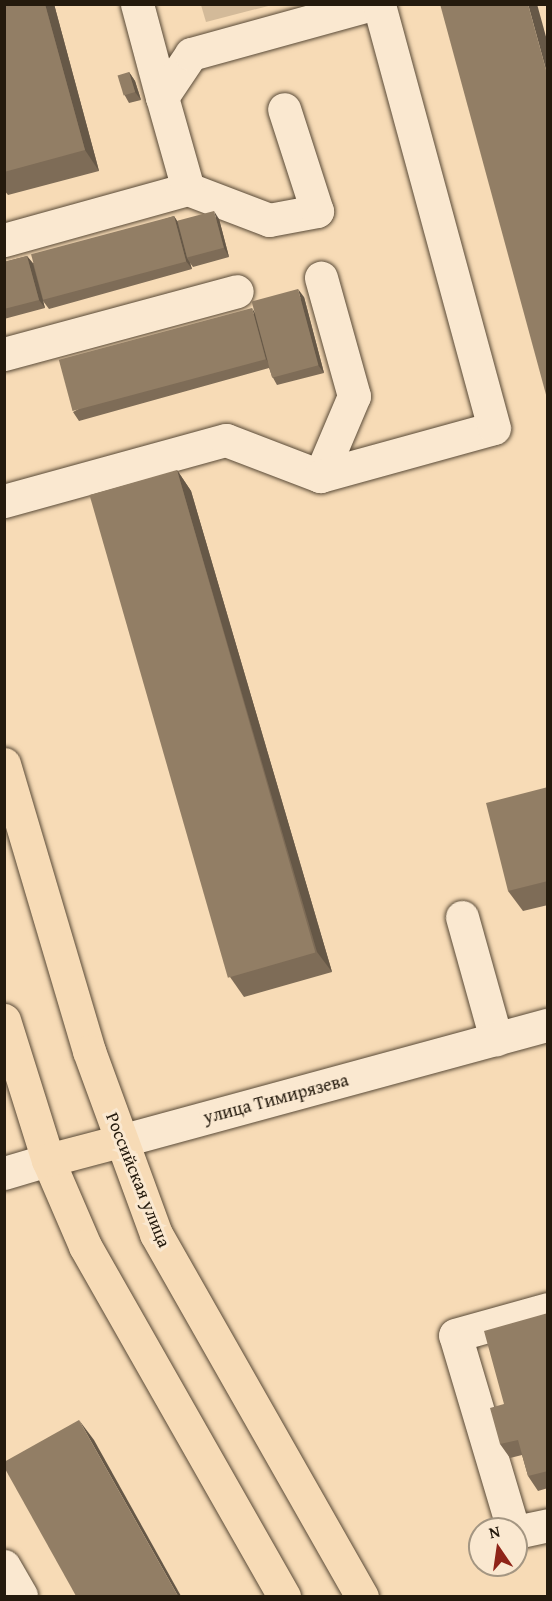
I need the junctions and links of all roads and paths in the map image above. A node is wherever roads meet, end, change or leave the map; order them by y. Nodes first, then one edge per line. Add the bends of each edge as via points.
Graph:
1 (137, 4) edge
2 (373, 4) edge
3 (379, 4) edge
4 (162, 97) junction
5 (284, 109) dead end
6 (188, 189) junction
7 (4, 240) edge
8 (321, 278) dead end
9 (237, 291) dead end
10 (4, 354) edge
11 (320, 476) junction
12 (4, 501) edge
13 (4, 764) edge
14 (462, 917) dead end
15 (4, 1020) edge
16 (548, 1026) edge
17 (496, 1039) junction
18 (120, 1141) junction
19 (48, 1160) junction
20 (4, 1173) edge
21 (548, 1309) edge
22 (511, 1517) edge
23 (548, 1525) edge
24 (528, 1529) edge
25 (4, 1566) edge
26 (21, 1596) edge
27 (284, 1596) edge
28 (362, 1596) edge

1 - 4 street
2 - 4 street via 191,54
3 - 11 street via 494,428
4 - 6 street
5 - 6 street via 317,211 269,220
6 - 7 street
8 - 11 street via 354,396
9 - 10 street
11 - 12 street via 226,440
13 - 18 main road, Российская улица via 89,1052
14 - 17 street
15 - 19 main road
16 - 17 street, улица Тимирязева
17 - 18 street, улица Тимирязева
18 - 19 main road, улица Тимирязева
18 - 28 main road, Российская улица via 156,1234
19 - 20 street, улица Тимирязева
19 - 27 main road via 85,1246
21 - 22 street via 455,1335
23 - 24 street
25 - 26 street

